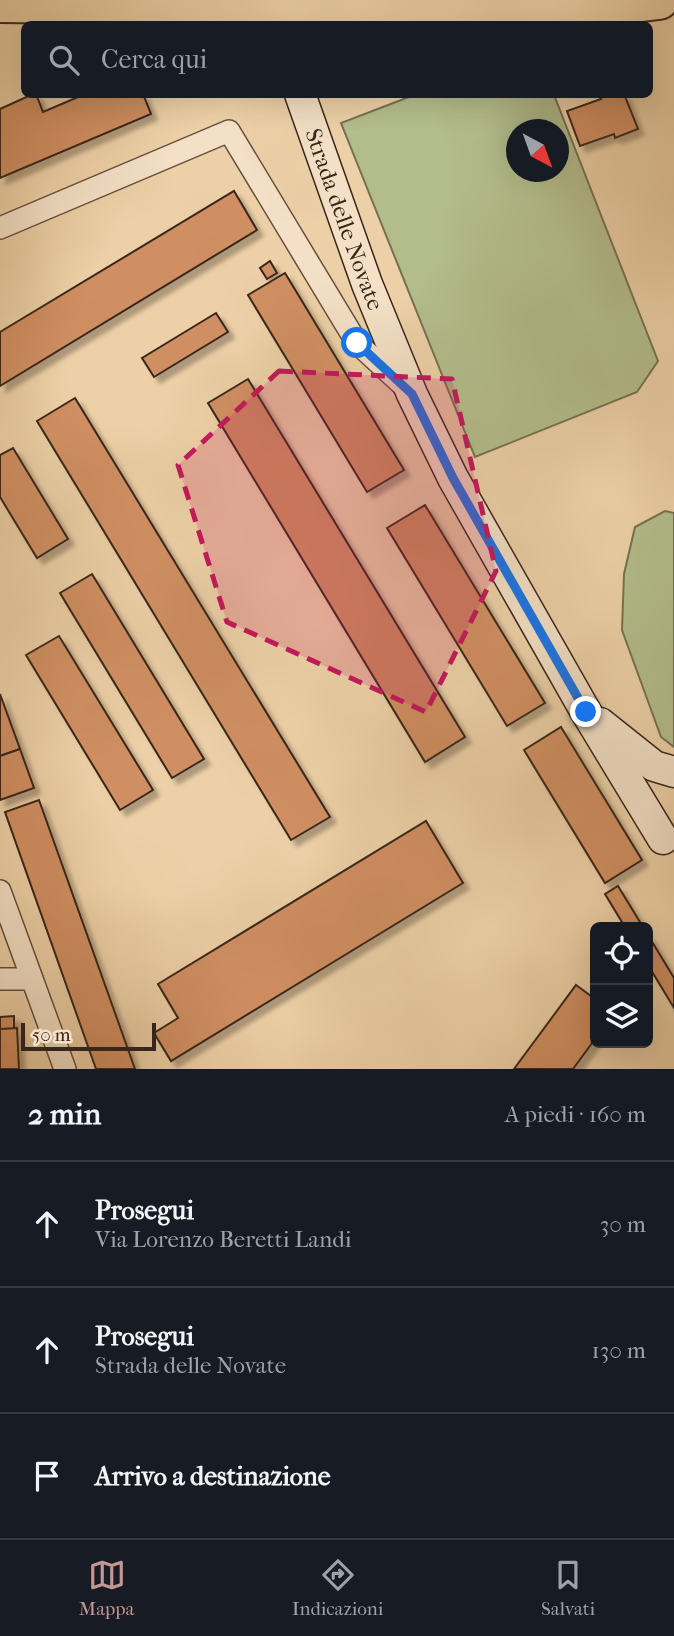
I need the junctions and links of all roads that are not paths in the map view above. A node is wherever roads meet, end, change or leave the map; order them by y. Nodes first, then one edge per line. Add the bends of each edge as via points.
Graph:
1 (267, 0) edge
2 (659, 0) edge
3 (0, 3) edge
4 (274, 21) edge
5 (301, 98) edge
6 (0, 228) edge
7 (412, 394) junction
8 (586, 712) junction
9 (674, 772) edge
10 (671, 839) edge
11 (0, 891) edge
12 (0, 979) edge
13 (32, 979) junction
14 (65, 1069) edge

1 - 4 street
2 - 3 highway, bridge via 536,15
5 - 7 street, Strada delle Novate via 367,284
6 - 7 street via 229,131 357,343
7 - 8 street, Strada delle Novate via 453,478
8 - 9 street via 654,765
8 - 10 street, Strada delle Novate
11 - 13 street
12 - 13 street
13 - 14 street

